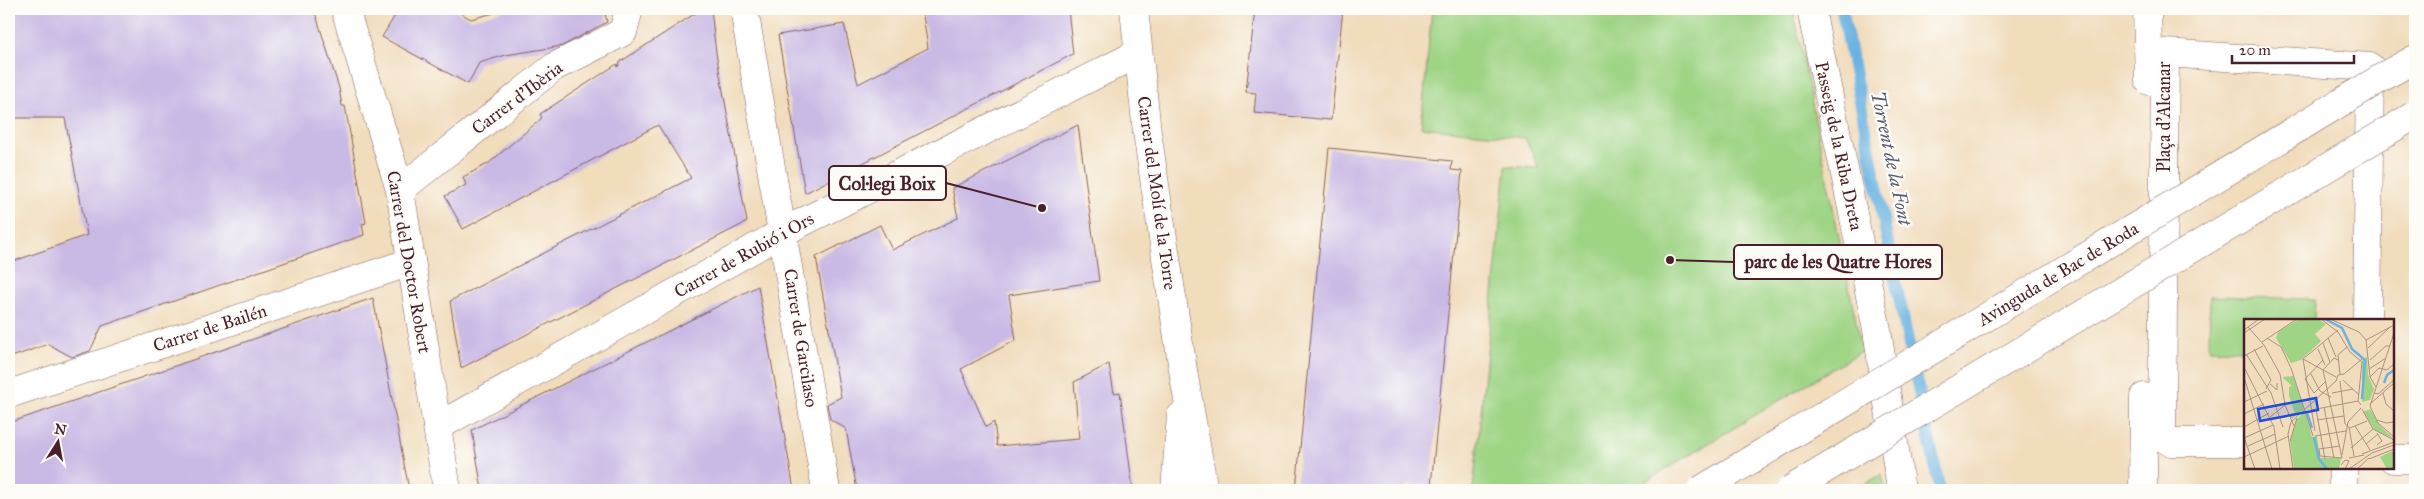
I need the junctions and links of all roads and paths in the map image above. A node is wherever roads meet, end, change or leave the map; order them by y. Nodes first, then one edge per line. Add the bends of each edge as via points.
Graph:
1 (345, 9) edge
2 (744, 9) edge
3 (1134, 9) edge
4 (1811, 9) edge
5 (2147, 9) edge
6 (626, 20) edge
7 (1137, 54) junction
8 (2415, 59) edge
9 (2414, 115) edge
10 (400, 190) junction
11 (783, 232) junction
12 (411, 262) junction
13 (2367, 319) edge
14 (1184, 377) junction
15 (9, 394) edge
16 (436, 427) junction
17 (2244, 442) edge
18 (2143, 458) junction
19 (2244, 458) edge
20 (2394, 460) edge
21 (2415, 460) edge
22 (2343, 469) edge
23 (446, 490) edge
24 (826, 490) edge
25 (1175, 490) edge
26 (1204, 490) edge
27 (1701, 490) edge
28 (1790, 490) edge
29 (1901, 490) edge
30 (2143, 490) edge
31 (2343, 490) edge

1 - 10 street, Carrer del Doctor Robert
2 - 11 street, Carrer de Garcilaso
3 - 7 street, Carrer del Molí de la Torre
4 - 29 street, Passeig de la Riba Dreta via 1877,330
5 - 18 street via 2149,70
6 - 10 street, Carrer d'Ibèria via 554,67
7 - 11 street, Carrer de Rubió i Ors
7 - 14 street, Carrer del Molí de la Torre
8 - 27 street, Avinguda de Bac de Roda, bridge
9 - 28 street, bridge
10 - 12 street, Carrer del Doctor Robert
11 - 16 street, Carrer de Rubió i Ors
11 - 24 street, Carrer de Garcilaso
12 - 15 street, Carrer de Bailén
12 - 16 street, Carrer del Doctor Robert
13 - 17 street, Plaça d'Alcanar via 2370,67 2165,53 2162,431 2170,442
14 - 25 street, Carrer del Molí de la Torre
14 - 26 street, Carrer del Molí de la Torre
16 - 23 street, Carrer del Doctor Robert
18 - 19 street
18 - 30 street
20 - 21 street
22 - 31 street

